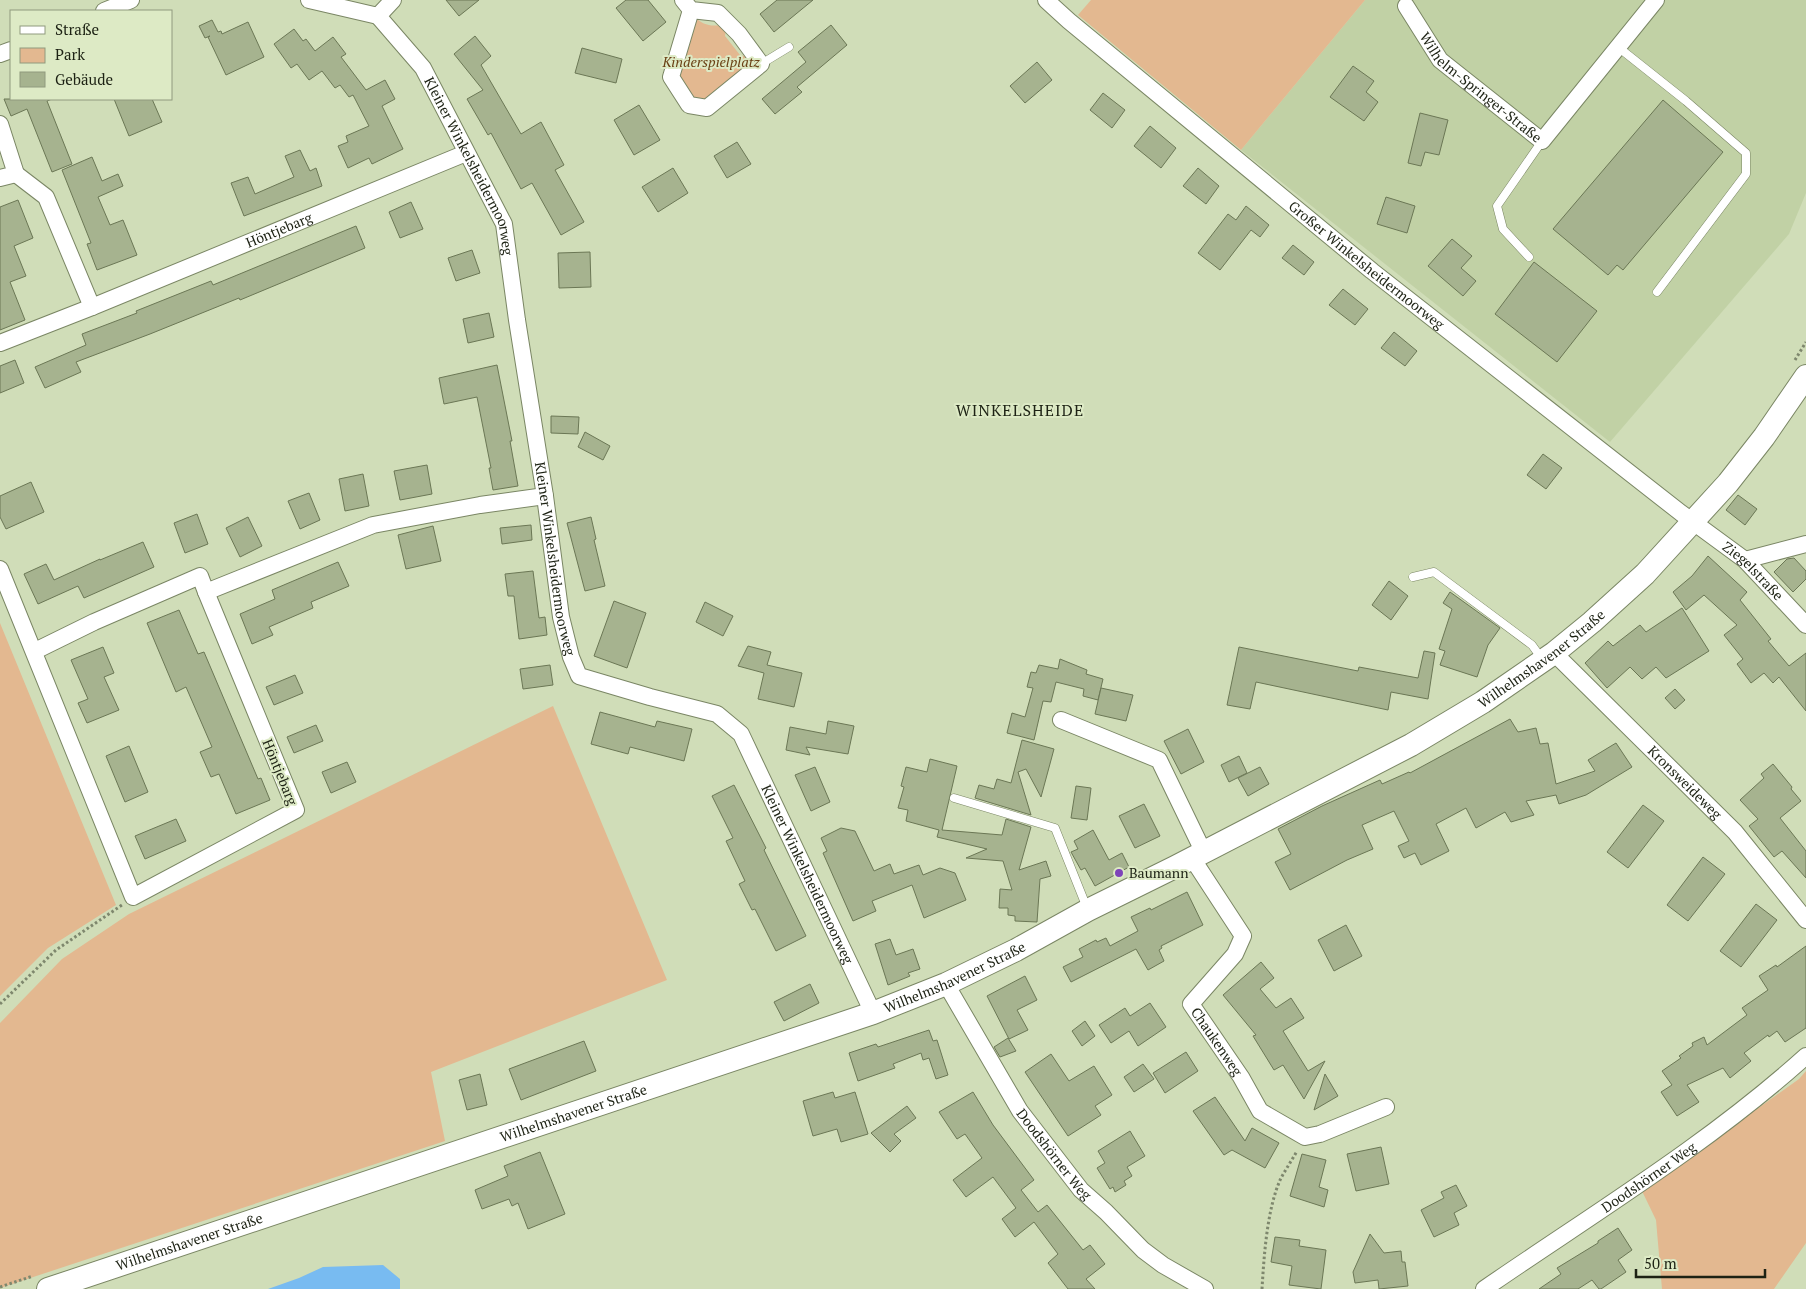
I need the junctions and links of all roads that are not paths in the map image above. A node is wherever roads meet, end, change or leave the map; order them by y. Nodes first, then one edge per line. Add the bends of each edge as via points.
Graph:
1 (132, 0) edge
2 (309, 0) edge
3 (393, 0) edge
4 (1046, 0) edge
5 (1656, 0) edge
6 (687, 5) edge
7 (1406, 6) dead end
8 (107, 10) edge
9 (378, 16) junction
10 (789, 46) dead end
11 (1618, 47) junction
12 (761, 64) junction
13 (0, 124) edge
14 (1542, 141) junction
15 (466, 152) junction
16 (8, 176) edge
17 (1529, 257) dead end
18 (1657, 292) dead end
19 (92, 307) junction
20 (0, 343) edge
21 (1806, 376) edge
22 (545, 496) junction
23 (1693, 522) junction
24 (1806, 544) edge
25 (1745, 560) junction
26 (0, 570) edge
27 (1414, 577) dead end
28 (206, 592) junction
29 (1806, 625) edge
30 (34, 651) junction
31 (1549, 656) junction
32 (1061, 720) dead end
33 (954, 798) dead end
34 (1198, 855) junction
35 (1088, 910) junction
36 (1806, 920) edge
37 (946, 984) junction
38 (873, 1013) junction
39 (1806, 1056) edge
40 (1386, 1108) dead end
41 (41, 1282) edge
42 (1205, 1289) edge
43 (1484, 1289) edge

1 - 8 street
2 - 9 street
3 - 9 street
4 - 23 street, Großer Winkelsheidermoorweg via 1372,271
5 - 11 street, Wilhelm-Springer-Straße
6 - 12 street via 718,13 739,34
6 - 12 street via 671,77 689,105 707,108
7 - 14 street, Wilhelm-Springer-Straße via 1440,60
9 - 15 street, Kleiner Winkelsheidermoorweg via 422,68
10 - 12 lane
11 - 14 street, Wilhelm-Springer-Straße
11 - 18 lane via 1746,154 1746,174
13 - 16 street
14 - 17 lane via 1497,206 1504,229
15 - 19 street, Höntjebarg
15 - 22 street, Kleiner Winkelsheidermoorweg via 504,224
16 - 19 street via 46,197
19 - 20 street, Höntjebarg
21 - 23 street, Wilhelmshavener Straße via 1764,437
22 - 28 street via 373,524
22 - 38 street, Kleiner Winkelsheidermoorweg via 561,617 579,676 717,714 741,734
23 - 25 street, Ziegelstraße
23 - 31 street, Wilhelmshavener Straße via 1645,574
24 - 25 street
25 - 29 street, Ziegelstraße
26 - 30 street
27 - 31 lane via 1434,572
28 - 30 street, Höntjebarg via 200,576
28 - 30 street, Höntjebarg via 296,810 133,898
31 - 34 street, Wilhelmshavener Straße via 1483,702 1411,744
31 - 36 street, Kronsweideweg via 1735,832
32 - 34 street via 1159,760
33 - 35 lane via 1055,828
34 - 35 street, Wilhelmshavener Straße
34 - 40 street, Chaukenweg via 1243,936 1235,954 1191,1004 1241,1077 1260,1112 1305,1137
35 - 37 street, Wilhelmshavener Straße
37 - 38 street, Wilhelmshavener Straße
37 - 42 street, Doodshörner Weg via 1020,1111 1081,1190 1143,1250
38 - 41 street, Wilhelmshavener Straße
39 - 43 street, Doodshörner Weg via 1767,1091 1646,1180

